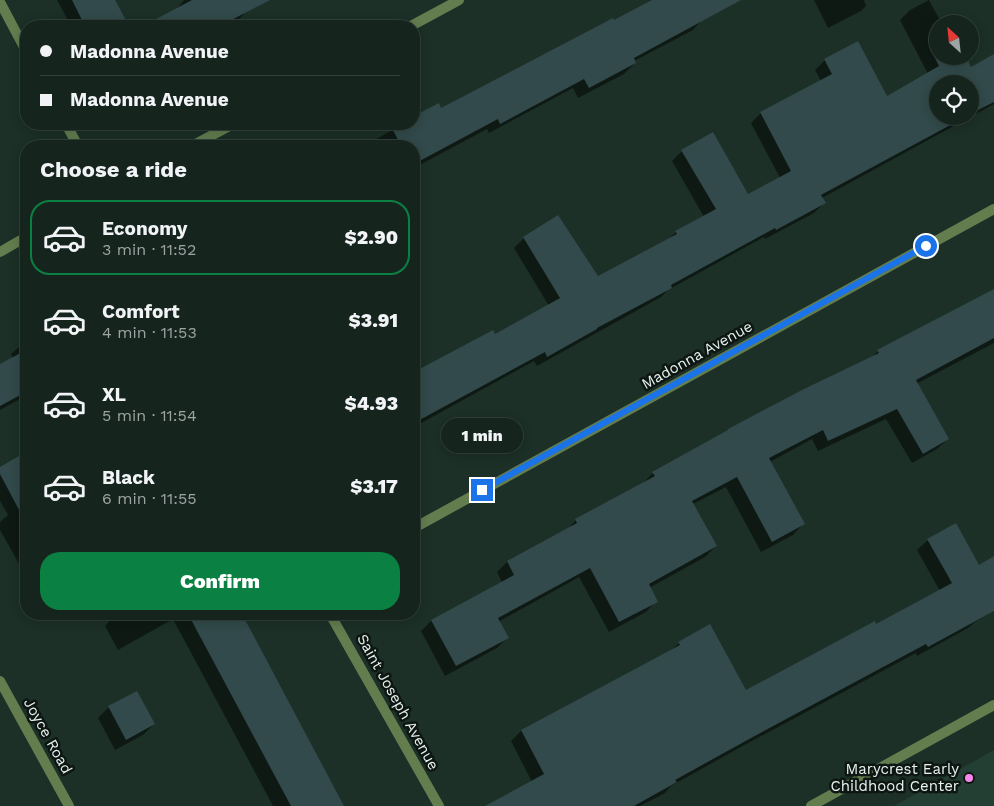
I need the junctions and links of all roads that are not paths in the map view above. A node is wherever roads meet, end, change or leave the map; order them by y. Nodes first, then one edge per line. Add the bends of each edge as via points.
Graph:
1 (459, 0) edge
2 (0, 2) edge
3 (420, 21) edge
4 (20, 40) edge
5 (222, 130) edge
6 (203, 140) edge
7 (994, 209) edge
8 (20, 240) edge
9 (0, 252) edge
10 (420, 525) edge
11 (333, 620) edge
12 (0, 681) edge
13 (994, 705) edge
14 (69, 806) edge
15 (439, 806) edge
16 (810, 806) edge

1 - 3 street
2 - 4 street
5 - 6 street
7 - 10 street, Madonna Avenue
8 - 9 street
11 - 15 street, Saint Joseph Avenue
12 - 14 street, Joyce Road
13 - 16 street

